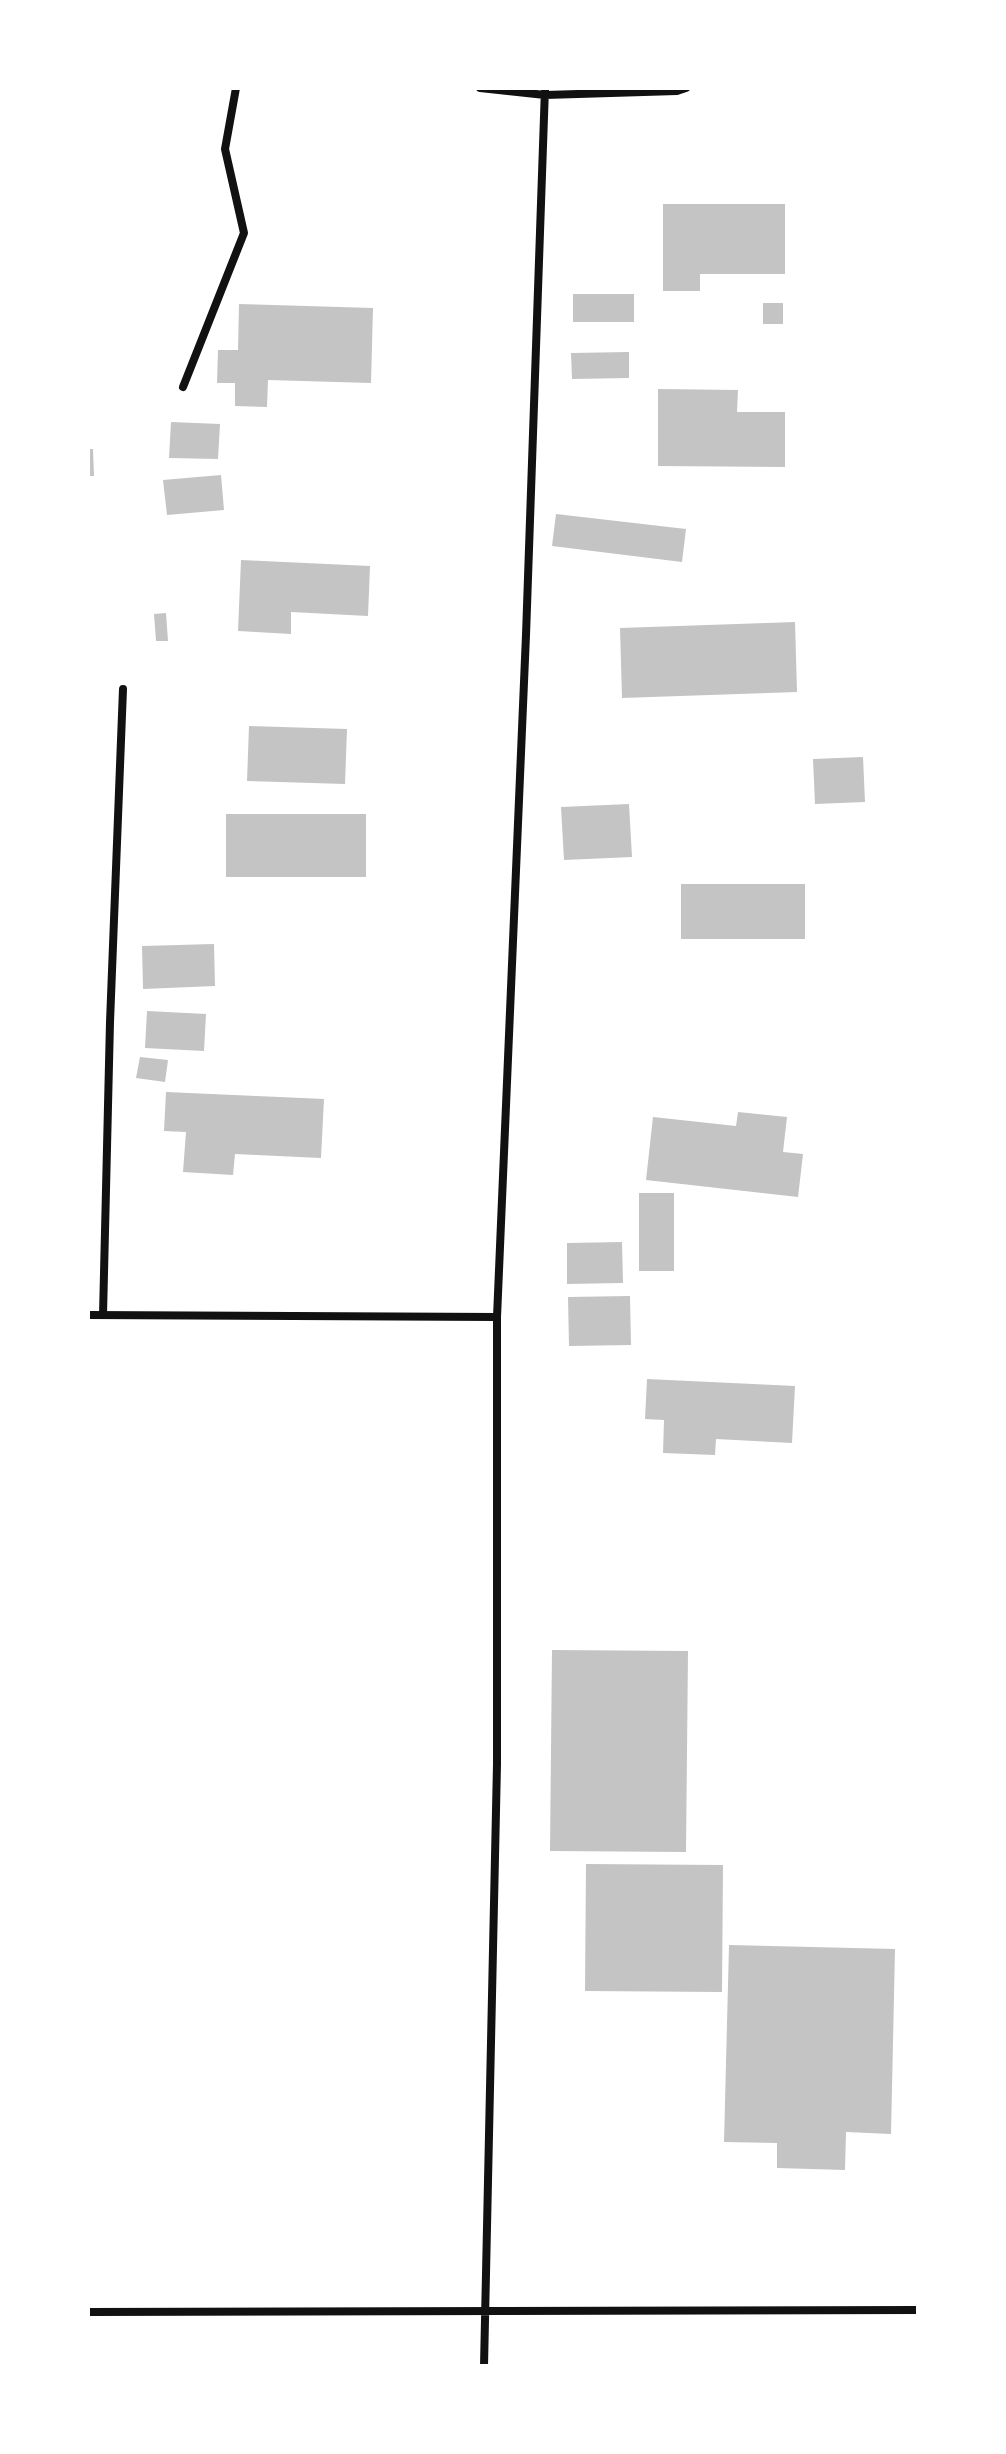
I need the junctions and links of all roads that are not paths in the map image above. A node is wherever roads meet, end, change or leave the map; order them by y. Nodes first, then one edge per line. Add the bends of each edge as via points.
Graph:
1 (236, 88) edge
2 (480, 88) edge
3 (686, 88) edge
4 (545, 92) edge
5 (183, 387) dead end
6 (123, 689) dead end
7 (88, 1315) edge
8 (103, 1315) junction
9 (497, 1317) junction
10 (486, 2310) junction
11 (918, 2310) edge
12 (88, 2312) edge
13 (484, 2366) edge

1 - 5 street via 225,149 244,233
2 - 4 street
3 - 4 street
4 - 9 street
6 - 8 street
7 - 8 street
8 - 9 street
9 - 10 street via 497,1764
10 - 11 street
10 - 12 street
10 - 13 street

